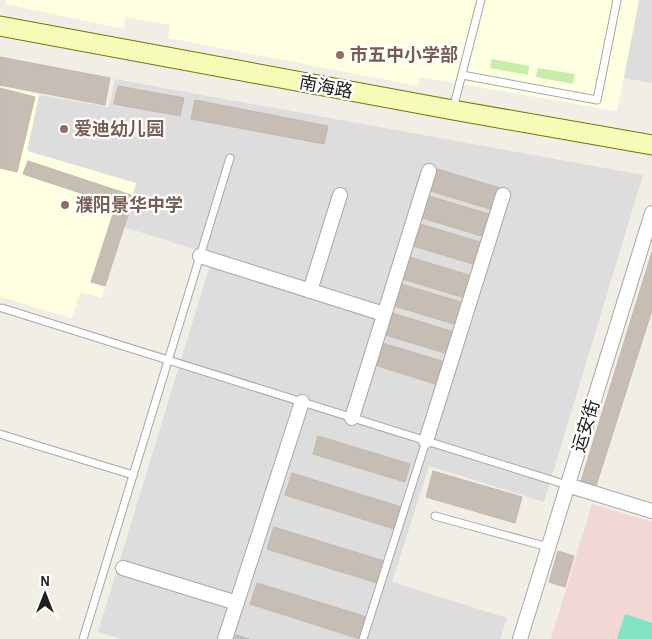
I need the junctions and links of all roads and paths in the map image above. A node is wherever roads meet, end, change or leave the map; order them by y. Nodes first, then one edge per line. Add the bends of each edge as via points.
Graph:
1 (481, 0) edge
2 (617, 0) edge
3 (0, 26) edge
4 (462, 75) junction
5 (453, 110) junction
6 (652, 145) edge
7 (230, 158) dead end
8 (429, 171) dead end
9 (340, 195) dead end
10 (503, 195) dead end
11 (652, 213) edge
12 (648, 237) edge
13 (200, 256) junction
14 (310, 291) junction
15 (2, 308) dead end
16 (384, 314) junction
17 (168, 360) junction
18 (302, 402) junction
19 (352, 418) junction
20 (0, 434) edge
21 (426, 441) junction
22 (133, 475) junction
23 (567, 485) junction
24 (652, 511) edge
25 (435, 516) dead end
26 (548, 547) junction
27 (123, 568) dead end
28 (237, 603) junction
29 (83, 639) edge
30 (225, 639) edge
31 (362, 639) edge
32 (520, 639) edge

1 - 4 lane
2 - 4 lane via 597,100
3 - 5 street, 南海路
4 - 5 lane
5 - 6 street, 南海路
7 - 13 lane
8 - 16 street
9 - 14 street
10 - 21 street
11 - 12 street, 运安街
12 - 23 street, 运安街
13 - 14 street
13 - 17 lane
14 - 16 street
15 - 17 lane
16 - 19 street
17 - 18 lane
17 - 22 lane
18 - 19 lane
18 - 28 street
19 - 21 lane
20 - 22 lane
21 - 23 lane
21 - 31 lane
22 - 29 lane
23 - 24 street
23 - 26 street, 运安街
25 - 26 lane
26 - 32 street, 运安街
27 - 28 street
28 - 30 street

